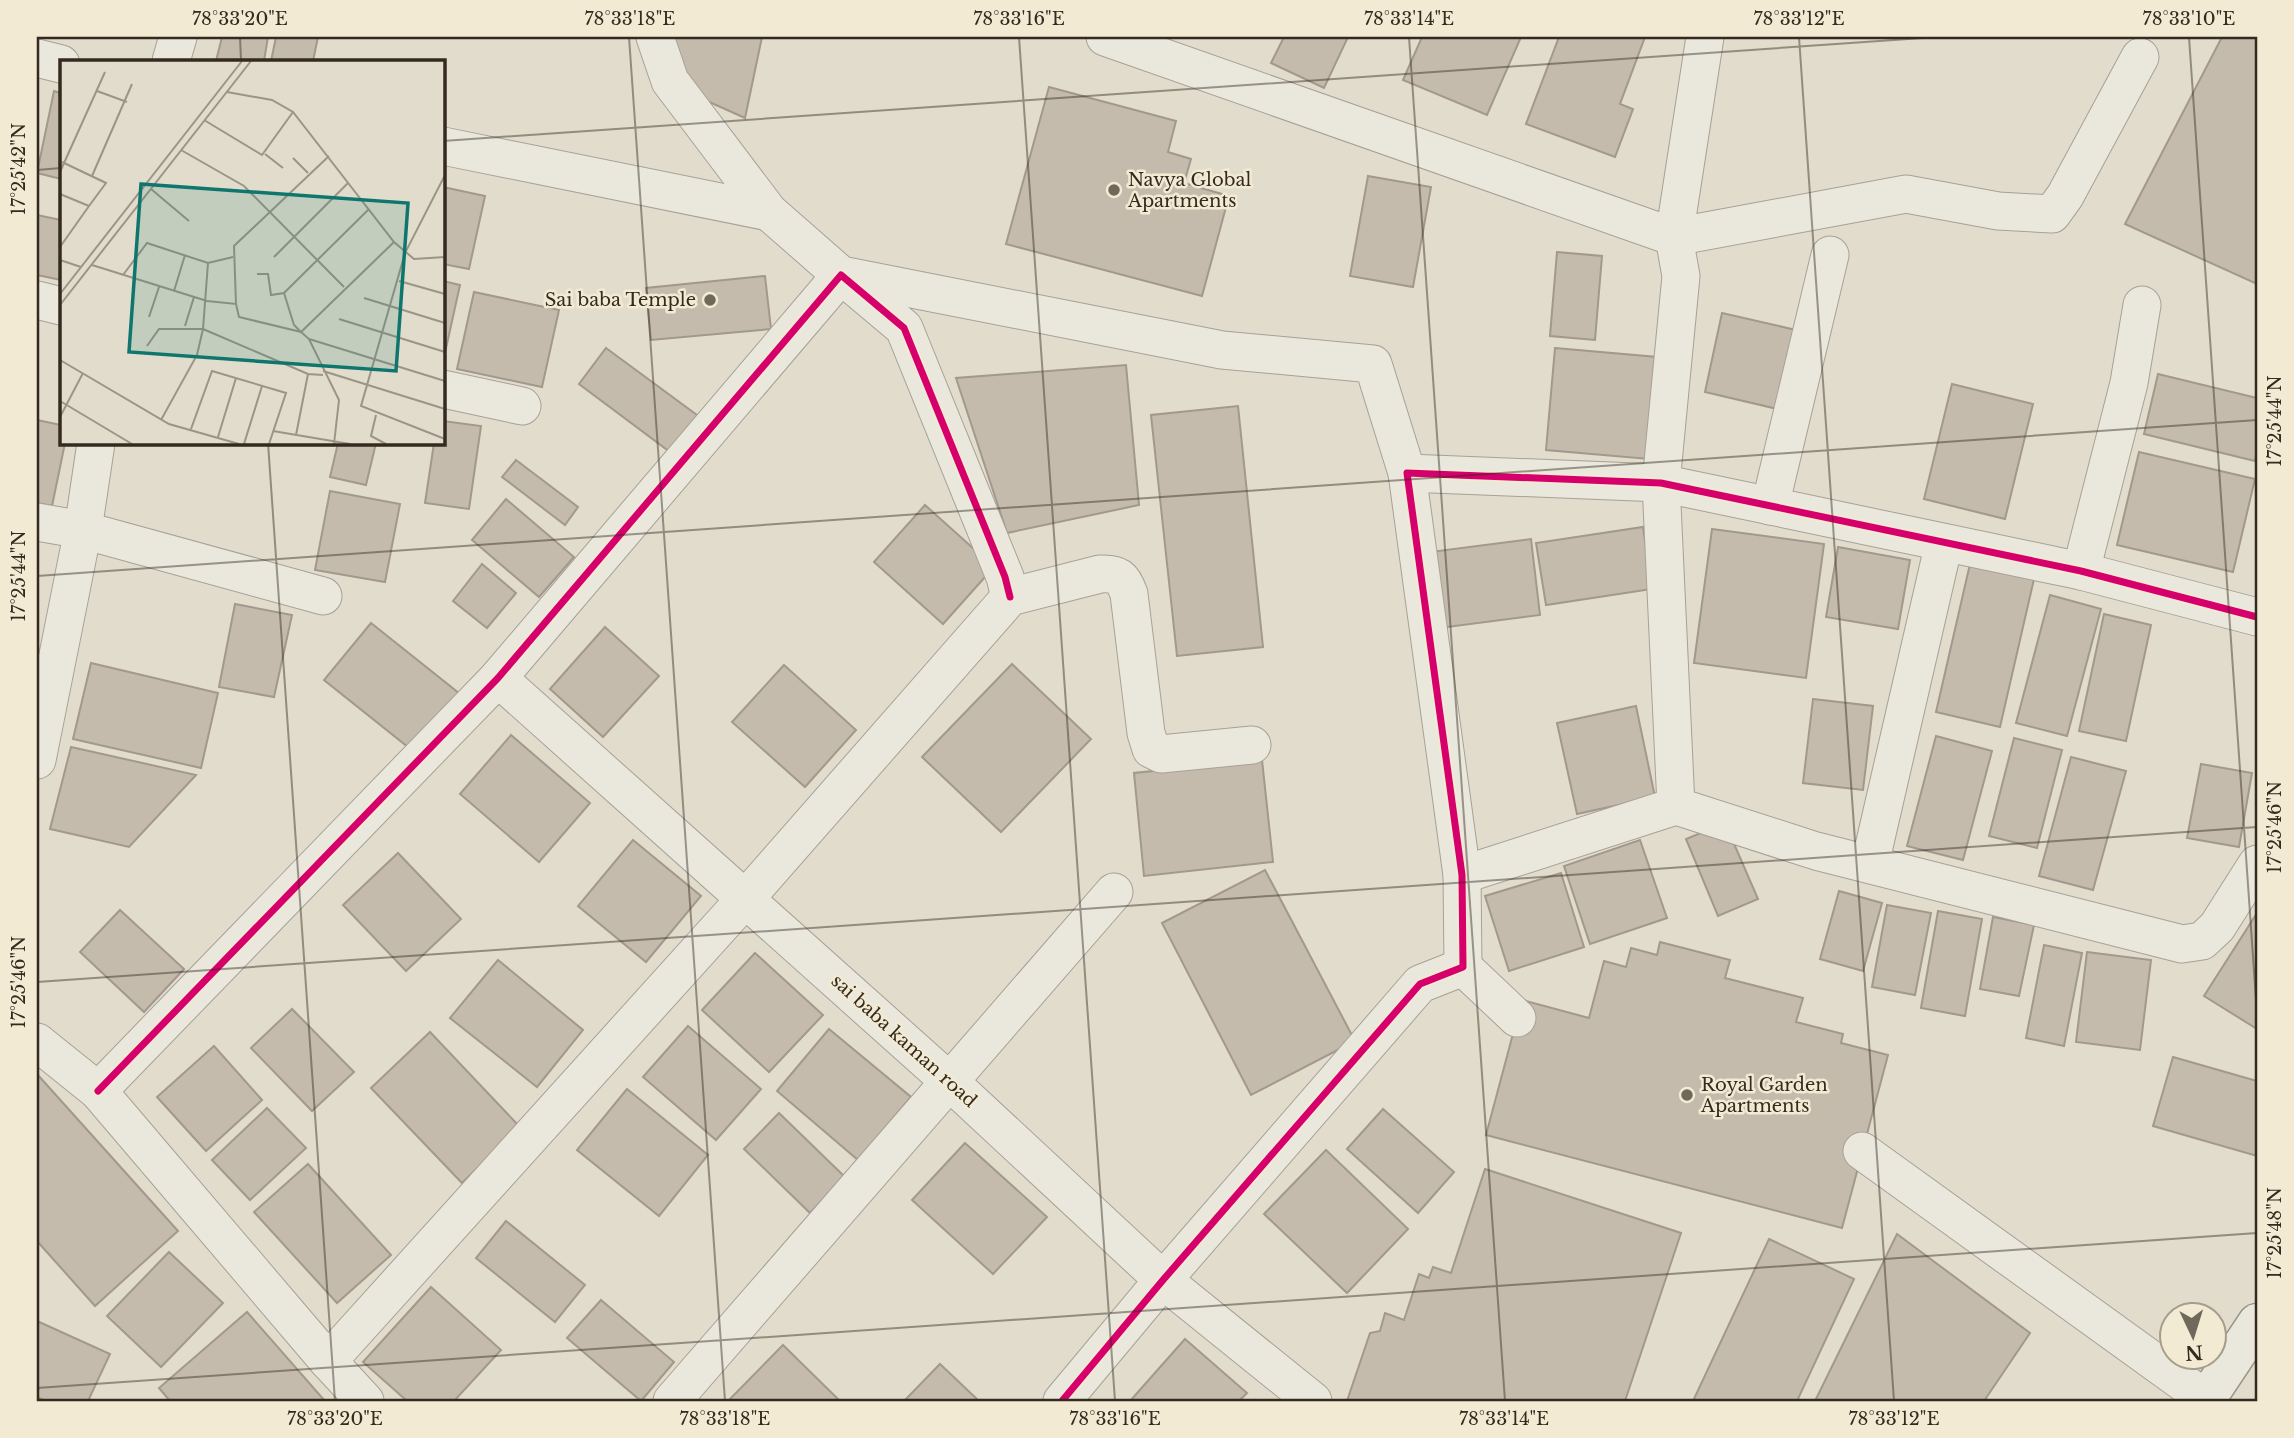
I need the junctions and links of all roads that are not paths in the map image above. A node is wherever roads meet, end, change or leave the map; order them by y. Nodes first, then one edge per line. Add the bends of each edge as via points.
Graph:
1 (178, 37) edge
2 (655, 37) edge
3 (1105, 37) edge
4 (1705, 37) edge
5 (2140, 57) dead end
6 (37, 58) edge
7 (171, 60) edge
8 (60, 64) edge
9 (444, 146) edge
10 (769, 212) junction
11 (1674, 237) junction
12 (1830, 255) dead end
13 (841, 275) junction
14 (37, 300) edge
15 (2142, 305) dead end
16 (60, 306) edge
17 (444, 389) edge
18 (522, 406) dead end
19 (96, 444) edge
20 (1407, 473) junction
21 (1661, 484) junction
22 (1770, 506) junction
23 (37, 522) edge
24 (83, 530) junction
25 (1944, 543) junction
26 (2081, 571) junction
27 (323, 596) dead end
28 (1010, 597) junction
29 (2257, 617) edge
30 (498, 678) junction
31 (1252, 745) dead end
32 (37, 760) edge
33 (1676, 806) junction
34 (1871, 864) junction
35 (2257, 864) edge
36 (1462, 875) junction
37 (1114, 892) dead end
38 (746, 898) junction
39 (1463, 967) junction
40 (1517, 1018) dead end
41 (37, 1042) edge
42 (950, 1082) junction
43 (97, 1091) junction
44 (1863, 1151) dead end
45 (1163, 1280) junction
46 (2257, 1323) edge
47 (328, 1361) junction
48 (2206, 1400) edge
49 (365, 1401) edge
50 (672, 1401) edge
51 (1062, 1401) edge
52 (1313, 1401) edge

1 - 7 street
2 - 10 street via 670,80
3 - 11 street
4 - 11 street
5 - 11 street via 2052,214 1998,211 1906,194
6 - 8 street
9 - 10 street
10 - 13 street
11 - 21 street via 1681,276
12 - 22 street
13 - 20 street via 1222,350 1373,364
13 - 28 street via 904,328
13 - 30 street
14 - 16 street
15 - 26 street via 2129,383
17 - 18 street
19 - 24 street
20 - 21 street
20 - 36 street
21 - 22 street
21 - 33 street
22 - 25 street
23 - 24 street
24 - 27 street
24 - 32 street
25 - 26 street
25 - 34 street
26 - 29 street
28 - 31 street via 1115,573 1124,579 1129,594 1151,749 1161,754
28 - 38 street
30 - 38 street, sai baba kaman road
30 - 43 street
33 - 34 street
33 - 36 street
34 - 35 street via 2182,944 2202,941 2217,927
36 - 39 street
37 - 42 street
38 - 42 street, sai baba kaman road
38 - 47 street
39 - 40 street
39 - 45 street via 1420,984
41 - 43 street
42 - 45 street, sai baba kaman road
42 - 50 street
43 - 47 street
44 - 48 street
45 - 51 street
45 - 52 street, sai baba kaman road
46 - 48 main road
47 - 49 street

